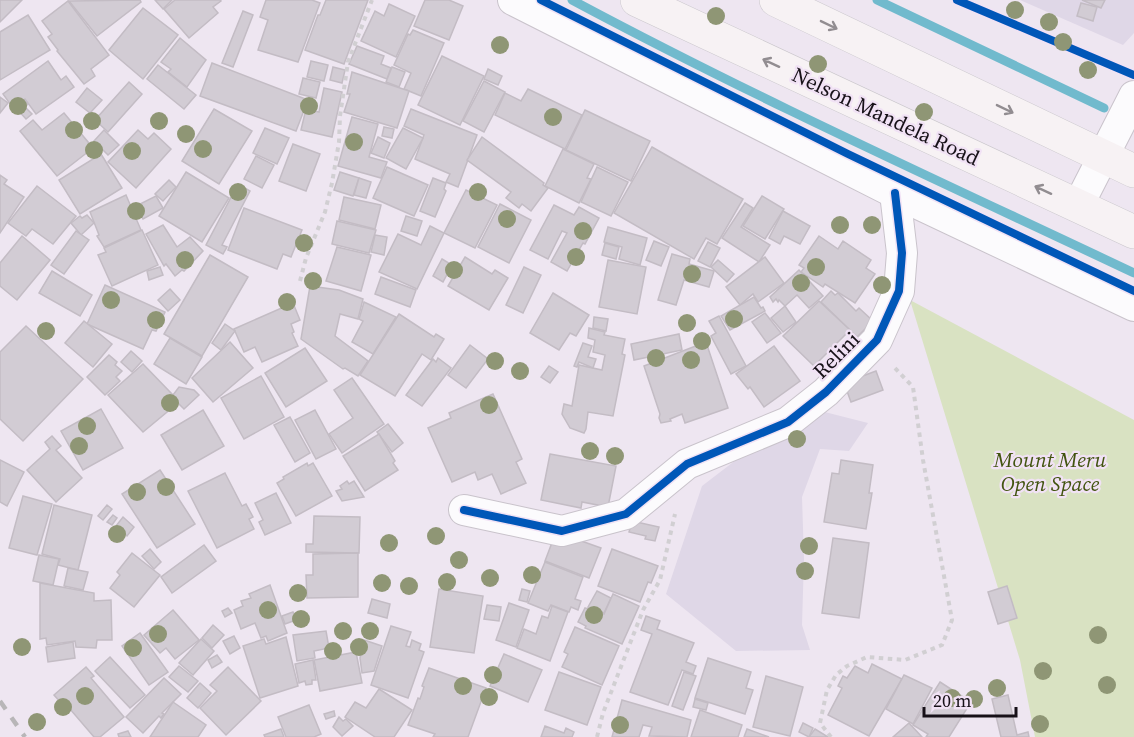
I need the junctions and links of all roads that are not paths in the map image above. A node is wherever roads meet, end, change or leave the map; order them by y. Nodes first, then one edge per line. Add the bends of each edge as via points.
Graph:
1 (513, 0) edge
2 (637, 0) edge
3 (776, 0) edge
4 (1134, 96) edge
5 (1104, 156) junction
6 (1134, 171) edge
7 (895, 193) junction
8 (1078, 206) junction
9 (1134, 232) edge
10 (1134, 306) edge
11 (464, 510) dead end

1 - 7 street via 852,164
8 -> 2 main road, Nelson Mandela Road
3 -> 5 main road
4 - 5 street
5 - 6 main road
5 - 8 street
7 - 10 street
7 - 11 street, Relini via 902,253 899,291 877,340 826,392 788,422 687,464 626,514 562,531
8 - 9 main road, Nelson Mandela Road

